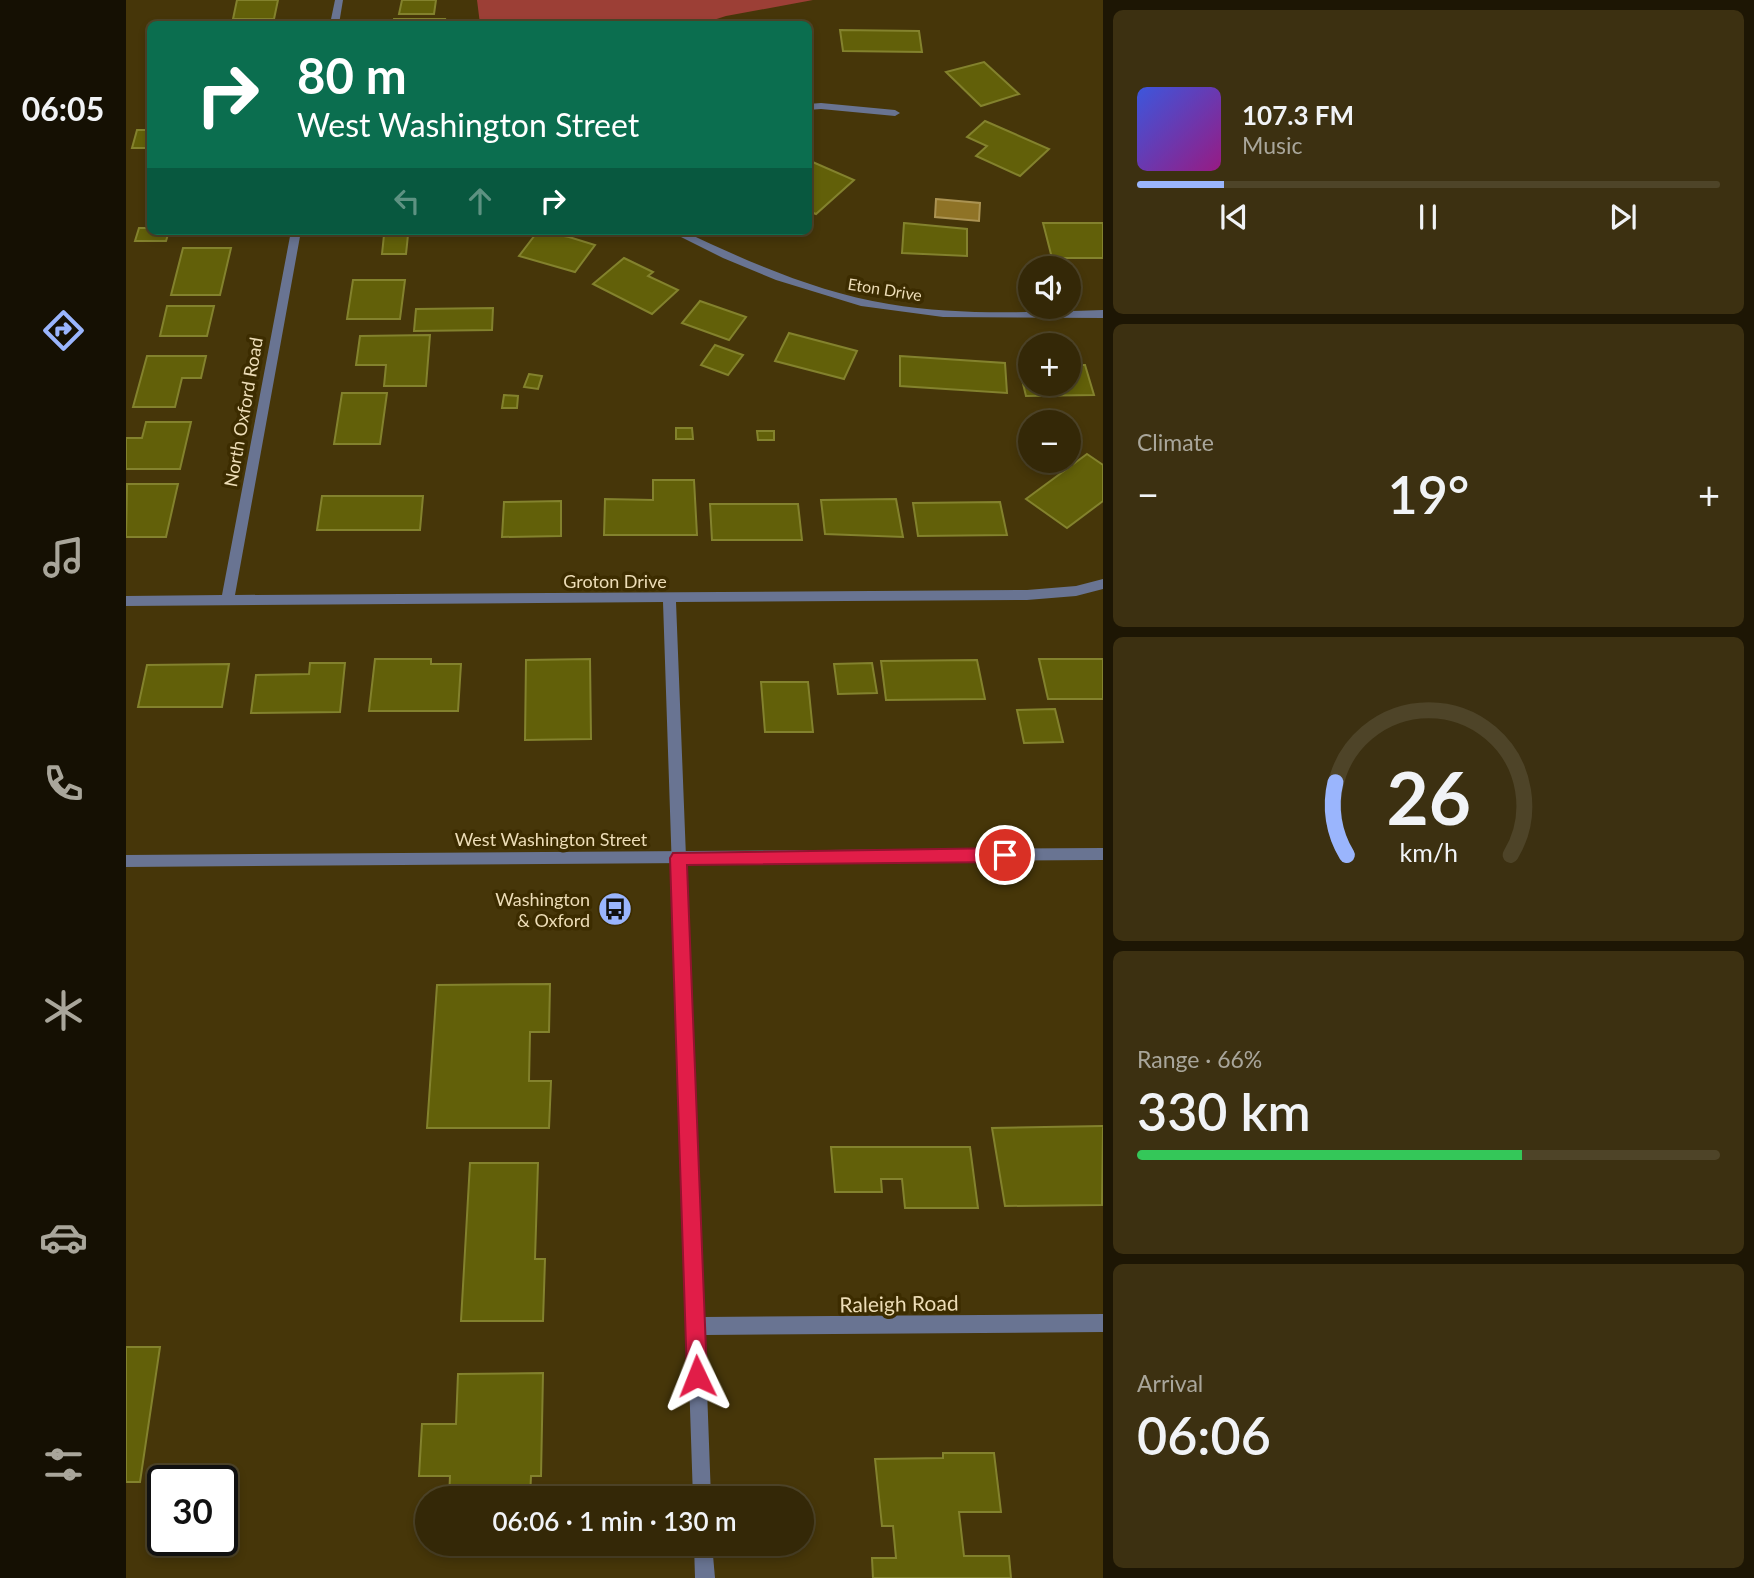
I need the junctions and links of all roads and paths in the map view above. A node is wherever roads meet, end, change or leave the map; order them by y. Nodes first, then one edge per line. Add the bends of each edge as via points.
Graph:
1 (339, 0) edge
2 (335, 21) edge
3 (812, 107) edge
4 (895, 113) dead end
5 (295, 235) edge
6 (683, 235) edge
7 (1103, 314) edge
8 (1103, 584) edge
9 (669, 598) junction
10 (228, 600) junction
11 (126, 601) edge
12 (1103, 853) edge
13 (678, 858) junction
14 (126, 861) edge
15 (1103, 1323) edge
16 (695, 1326) junction
17 (702, 1486) edge
18 (704, 1556) edge
19 (705, 1578) edge

1 - 2 street
3 - 4 street
5 - 10 street, North Oxford Road
6 - 7 street, Eton Drive via 781,280 891,308 960,314
8 - 9 street, Groton Drive via 1027,595
9 - 10 street, Groton Drive
9 - 13 street
10 - 11 street, Groton Drive
12 - 13 street, West Washington Street
13 - 14 street, West Washington Street
13 - 16 street
15 - 16 street, Raleigh Road
16 - 17 street
18 - 19 street

